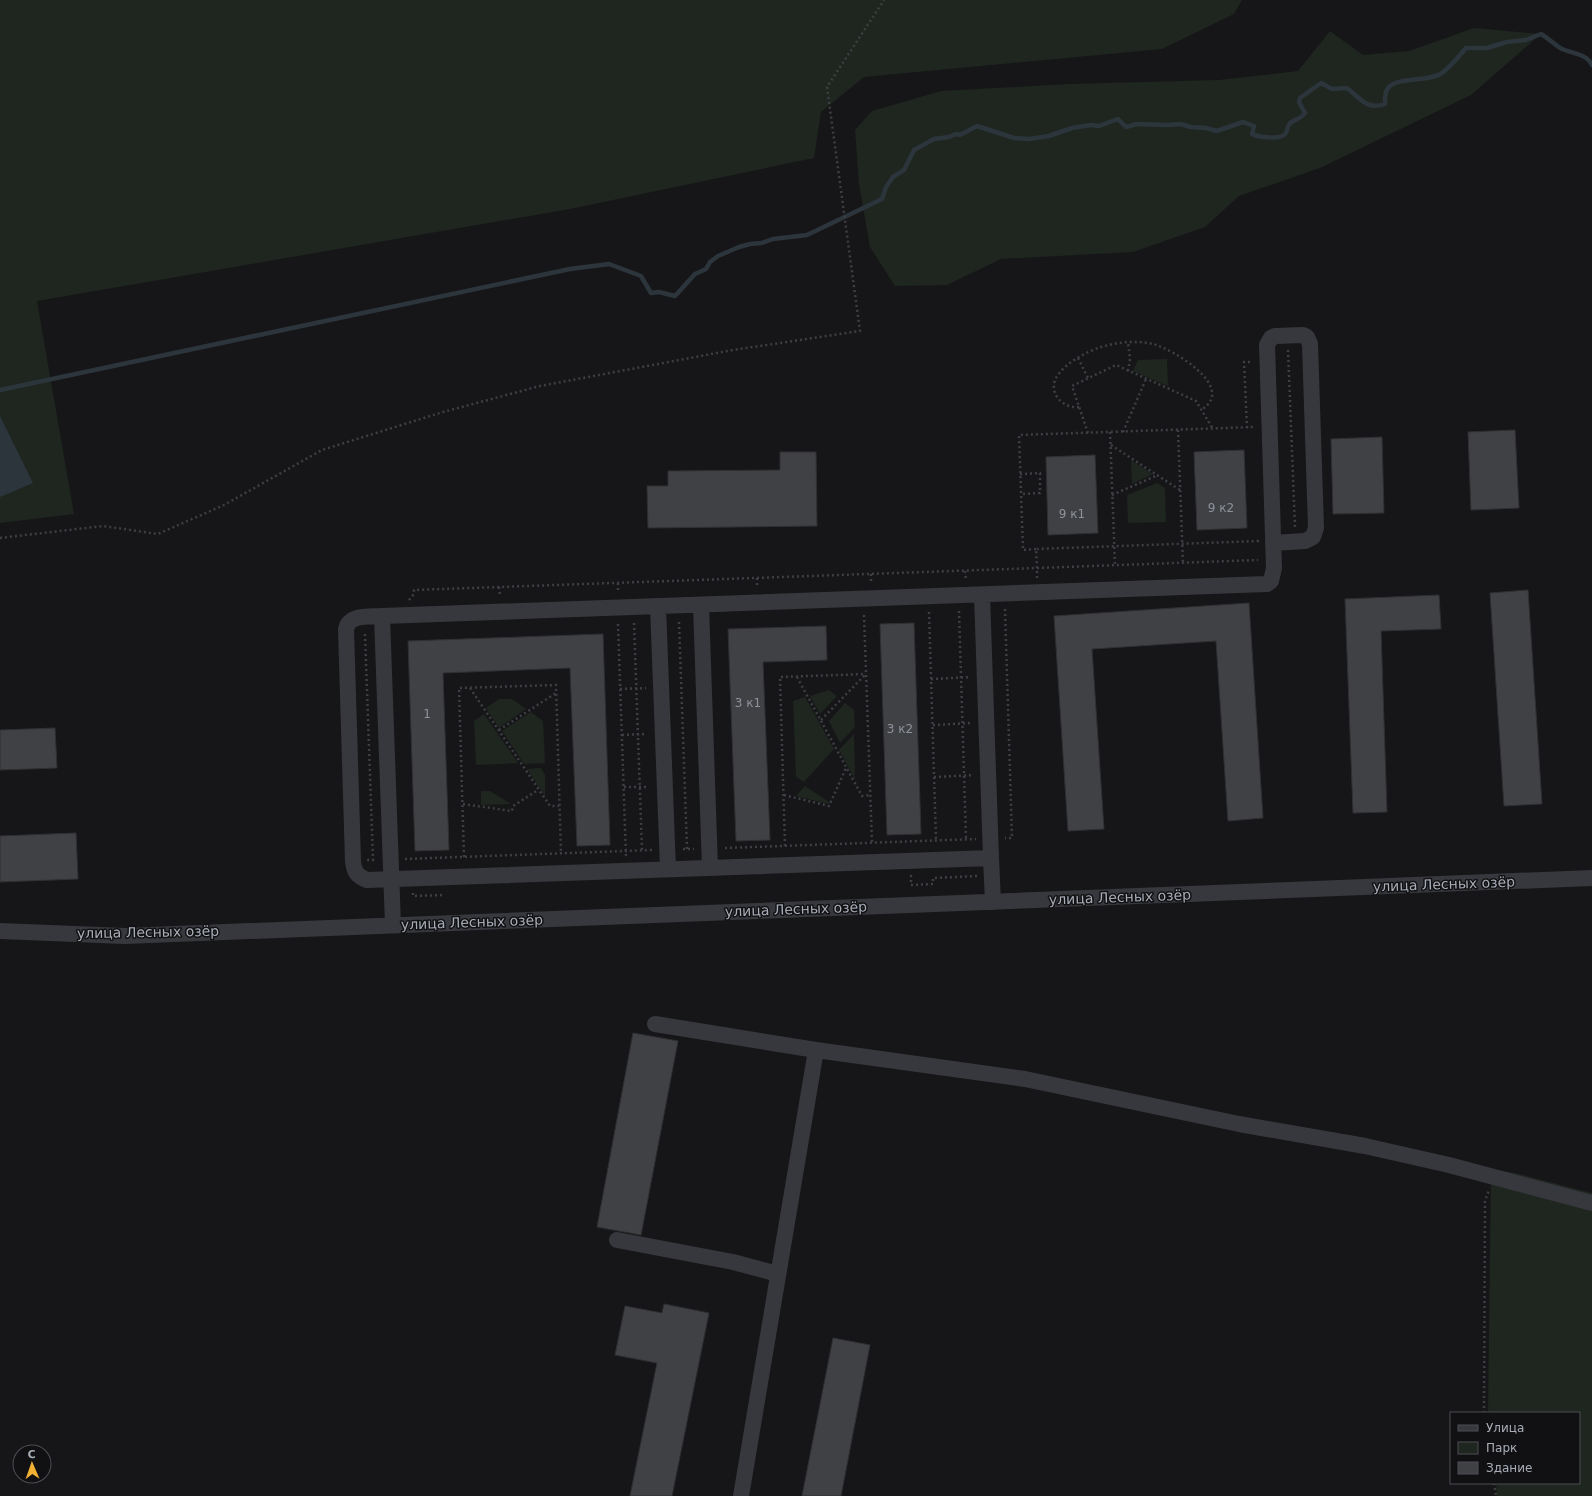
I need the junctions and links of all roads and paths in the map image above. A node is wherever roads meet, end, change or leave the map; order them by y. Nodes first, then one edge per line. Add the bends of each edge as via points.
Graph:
1 (884, 0) edge
2 (1128, 342) junction
3 (1078, 358) junction
4 (1128, 371) junction
5 (1088, 378) junction
6 (1146, 379) junction
7 (1079, 407) junction
8 (1201, 410) junction
9 (1254, 427) dead end
10 (1213, 429) junction
11 (1178, 430) junction
12 (1110, 432) junction
13 (1123, 432) junction
14 (1088, 433) junction
15 (1110, 444) junction
16 (1020, 474) junction
17 (1158, 475) junction
18 (1180, 490) junction
19 (1021, 494) junction
20 (1112, 495) junction
21 (1258, 535) dead end
22 (0, 538) edge
23 (1265, 542) junction
24 (1182, 544) junction
25 (1114, 546) junction
26 (1258, 548) dead end
27 (1036, 549) junction
28 (1258, 554) dead end
29 (1183, 563) junction
30 (1115, 565) junction
31 (1037, 568) junction
32 (407, 602) dead end
33 (982, 602) junction
34 (701, 605) junction
35 (658, 606) junction
36 (958, 611) dead end
37 (929, 612) dead end
38 (864, 615) dead end
39 (382, 616) junction
40 (679, 622) dead end
41 (634, 623) dead end
42 (618, 624) dead end
43 (365, 634) dead end
44 (866, 674) junction
45 (797, 676) junction
46 (470, 687) junction
47 (556, 693) junction
48 (821, 720) junction
49 (499, 730) junction
50 (846, 768) junction
51 (538, 790) junction
52 (784, 795) junction
53 (870, 795) junction
54 (463, 804) junction
55 (560, 806) junction
56 (966, 839) junction
57 (991, 839) junction
58 (936, 840) junction
59 (872, 843) junction
60 (785, 846) junction
61 (709, 848) junction
62 (687, 849) junction
63 (642, 850) junction
64 (667, 850) junction
65 (626, 851) junction
66 (406, 852) dead end
67 (561, 854) junction
68 (464, 857) junction
69 (991, 858) junction
70 (407, 859) junction
71 (372, 860) junction
72 (390, 860) junction
73 (353, 861) junction
74 (710, 868) junction
75 (668, 869) junction
76 (627, 871) junction
77 (1592, 878) edge
78 (391, 880) junction
79 (993, 902) junction
80 (393, 925) junction
81 (0, 930) edge
82 (655, 1024) dead end
83 (816, 1050) junction
84 (1495, 1177) junction
85 (1592, 1203) edge
86 (617, 1240) dead end
87 (778, 1274) junction
88 (1484, 1412) edge
89 (1494, 1484) edge
90 (741, 1496) edge
91 (1496, 1496) edge

1 - 22 path via 827,87 860,331 732,350 540,386 444,412 322,450 224,505 158,534 103,526
2 - 3 path via 1102,347
2 - 4 path
2 - 8 path via 1164,348 1185,359 1202,374 1212,395 1209,403
3 - 5 path
3 - 7 path via 1058,375 1054,386 1060,402 1070,407
4 - 5 path via 1116,365
4 - 6 path
5 - 7 path via 1072,386
6 - 8 path via 1196,401
6 - 13 path
7 - 14 path
8 - 10 path
9 - 10 path
10 - 11 path
11 - 13 path
11 - 18 path
12 - 13 path
12 - 14 path
12 - 15 path
14 - 16 path via 1019,435
15 - 17 path
15 - 20 path
16 - 19 path
16 - 19 path via 1040,473 1040,493
17 - 18 path
17 - 20 path
18 - 24 path
19 - 27 path via 1023,550
20 - 25 path
21 - 23 path
23 - 23 street via 1267,345 1275,336 1302,335 1310,344 1316,528 1313,537 1305,542
23 - 24 path
23 - 26 path
23 - 33 street via 1274,568 1272,581 1261,586
24 - 25 path
24 - 29 path
25 - 27 path
25 - 30 path
27 - 31 path
28 - 29 path via 1258,560
29 - 30 path
30 - 31 path
31 - 32 path via 414,590 414,594
33 - 34 street
33 - 57 street
33 - 57 path via 1005,609 1012,838
34 - 35 street
34 - 61 street
35 - 39 street
35 - 64 street
36 - 56 path
37 - 58 path
38 - 44 path
39 - 72 street
39 - 73 street via 355,618 346,629
40 - 62 path
41 - 63 path
42 - 65 path
43 - 71 path
44 - 45 path
44 - 48 path
44 - 53 path
45 - 48 path
45 - 52 path via 780,677
46 - 47 path via 556,685
46 - 49 path
46 - 54 path via 459,688
47 - 49 path
47 - 55 path
48 - 50 path
49 - 51 path
50 - 52 path via 829,806
50 - 53 path via 862,796
51 - 54 path via 512,806 512,811
51 - 55 path via 550,806
52 - 60 path
53 - 59 path
54 - 68 path
55 - 67 path
56 - 57 path
56 - 58 path
57 - 69 street
58 - 59 path
59 - 60 path
60 - 61 path
61 - 62 path
61 - 74 street
62 - 64 path
63 - 64 path
63 - 65 path
64 - 75 street
65 - 67 path
65 - 76 path
66 - 70 path
67 - 68 path
68 - 70 path
69 - 74 street
69 - 79 street
70 - 72 path
71 - 72 path
71 - 73 path
72 - 78 street
73 - 78 street via 356,874 360,878
74 - 75 street
75 - 76 street
76 - 78 street
77 - 79 street, улица Лесных озёр
78 - 80 street
79 - 80 street, улица Лесных озёр
80 - 81 street, улица Лесных озёр via 124,936
82 - 83 street
83 - 84 street via 1025,1079 1239,1124 1365,1146
83 - 87 street
84 - 85 street
84 - 88 path via 1485,1201
86 - 87 street via 734,1262
87 - 90 street
89 - 91 path

